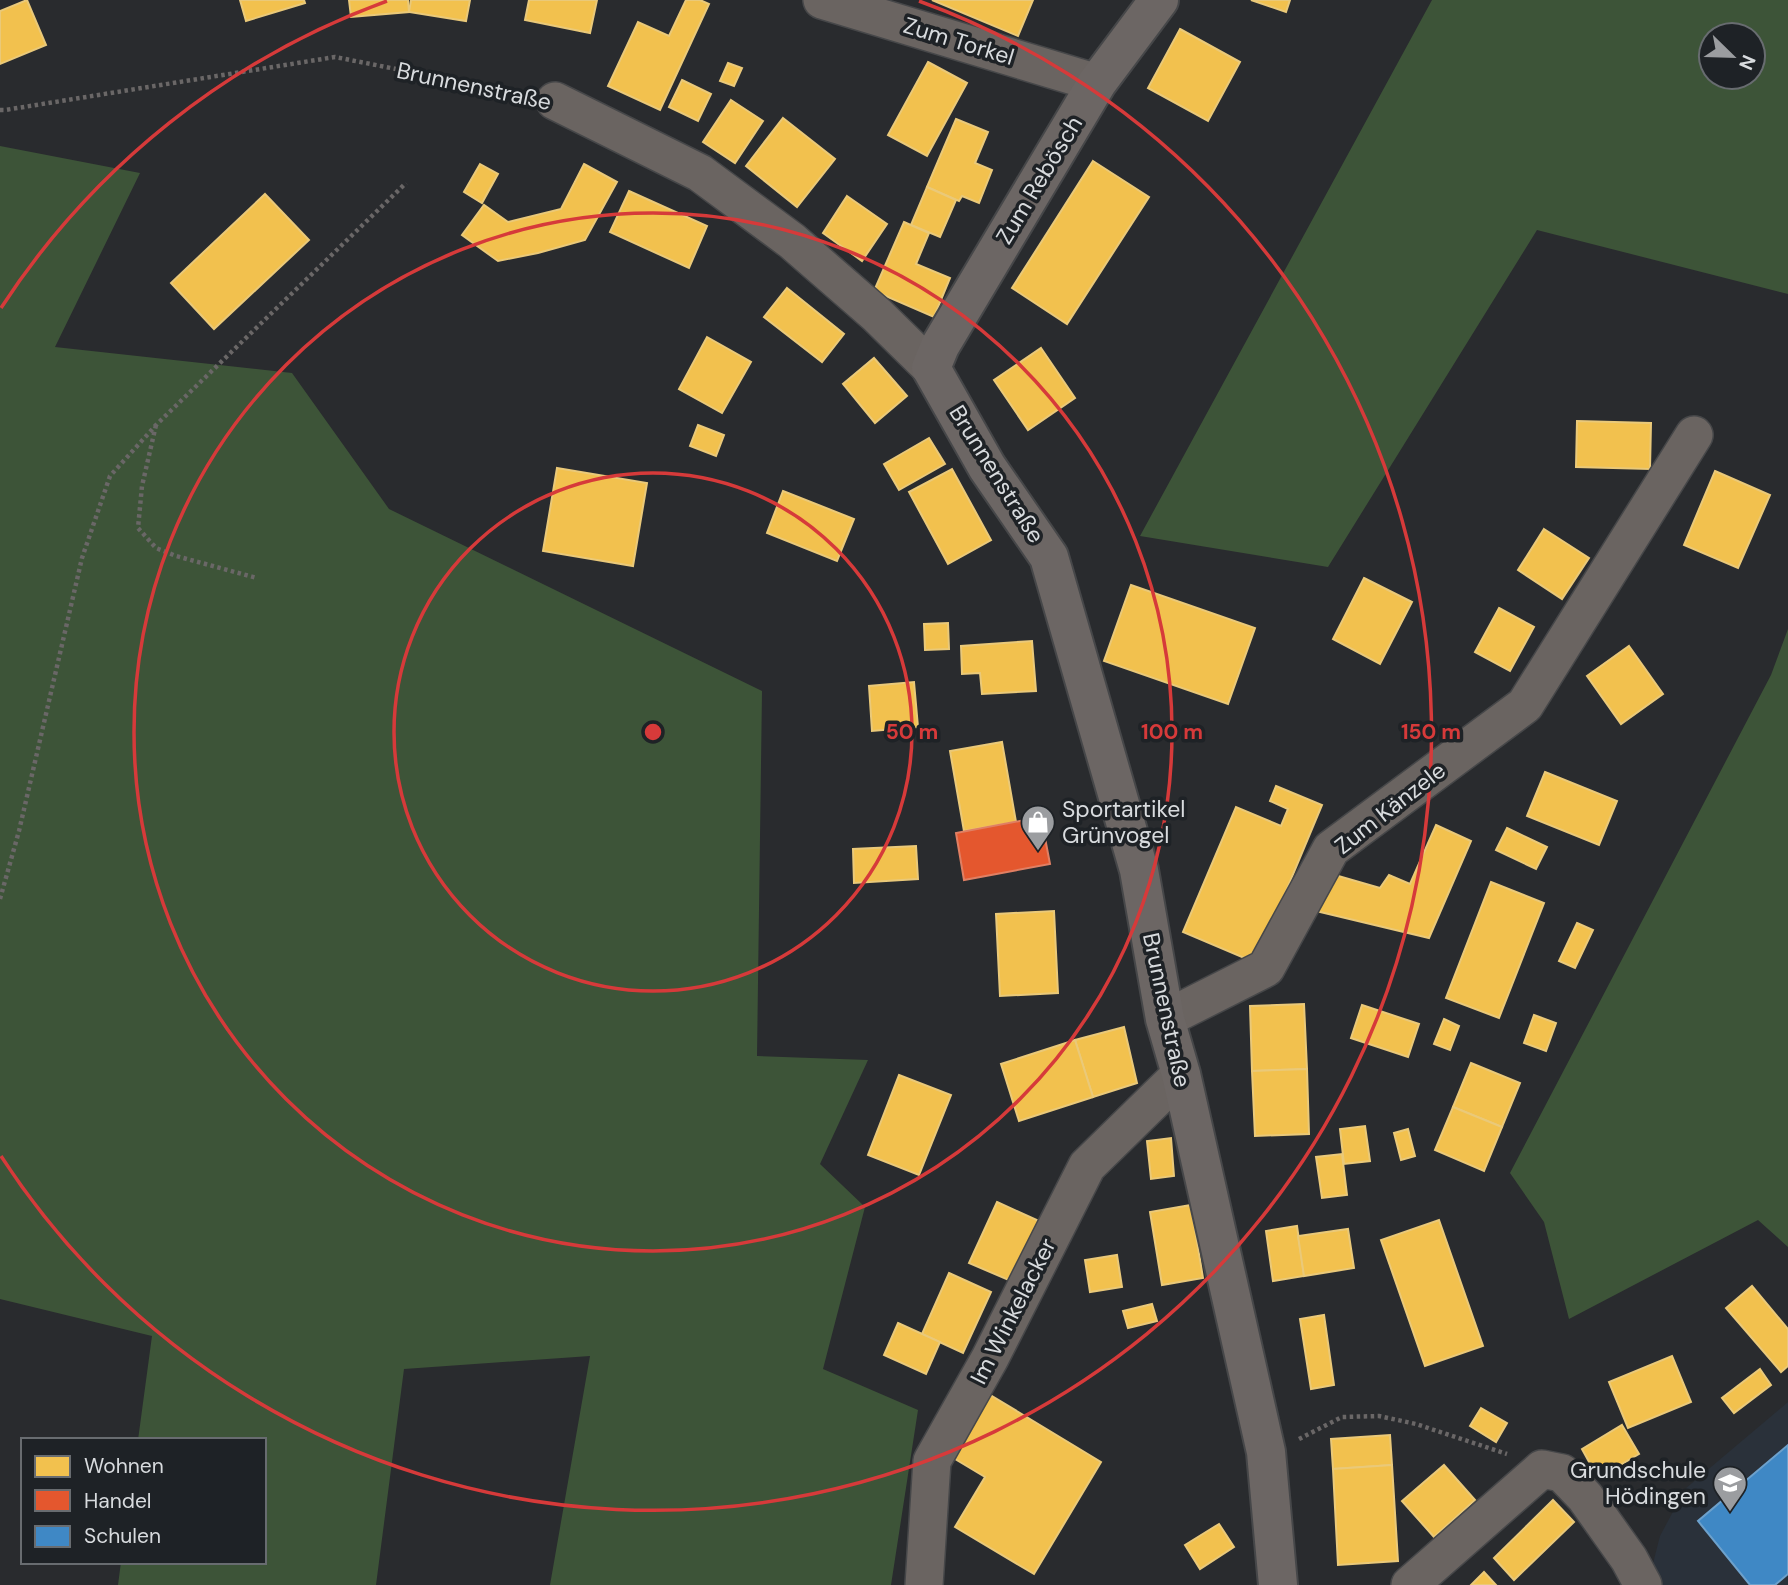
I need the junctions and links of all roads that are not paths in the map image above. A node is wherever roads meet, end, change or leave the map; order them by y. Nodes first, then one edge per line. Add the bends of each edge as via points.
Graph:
1 (822, 0) edge
2 (1158, 0) edge
3 (1097, 83) junction
4 (555, 101) road end
5 (931, 368) junction
6 (1694, 435) dead end
7 (1165, 1019) junction
8 (1181, 1074) junction
9 (924, 1585) edge
10 (1279, 1585) edge
11 (1410, 1585) edge
12 (1643, 1585) edge

1 - 3 street, Zum Torkel
2 - 3 street, Zum Rebösch
3 - 5 street, Zum Rebösch
4 - 5 street, Brunnenstraße via 699,173 792,241
5 - 7 street, Brunnenstraße via 987,467 1049,557 1139,870
6 - 7 street, Zum Känzele via 1525,705 1331,849 1266,968
7 - 8 street, Brunnenstraße
8 - 9 street, Im Winkelacker via 1087,1166 932,1461
8 - 10 street, Brunnenstraße via 1266,1452
11 - 12 street via 1542,1469 1562,1473 1585,1497

